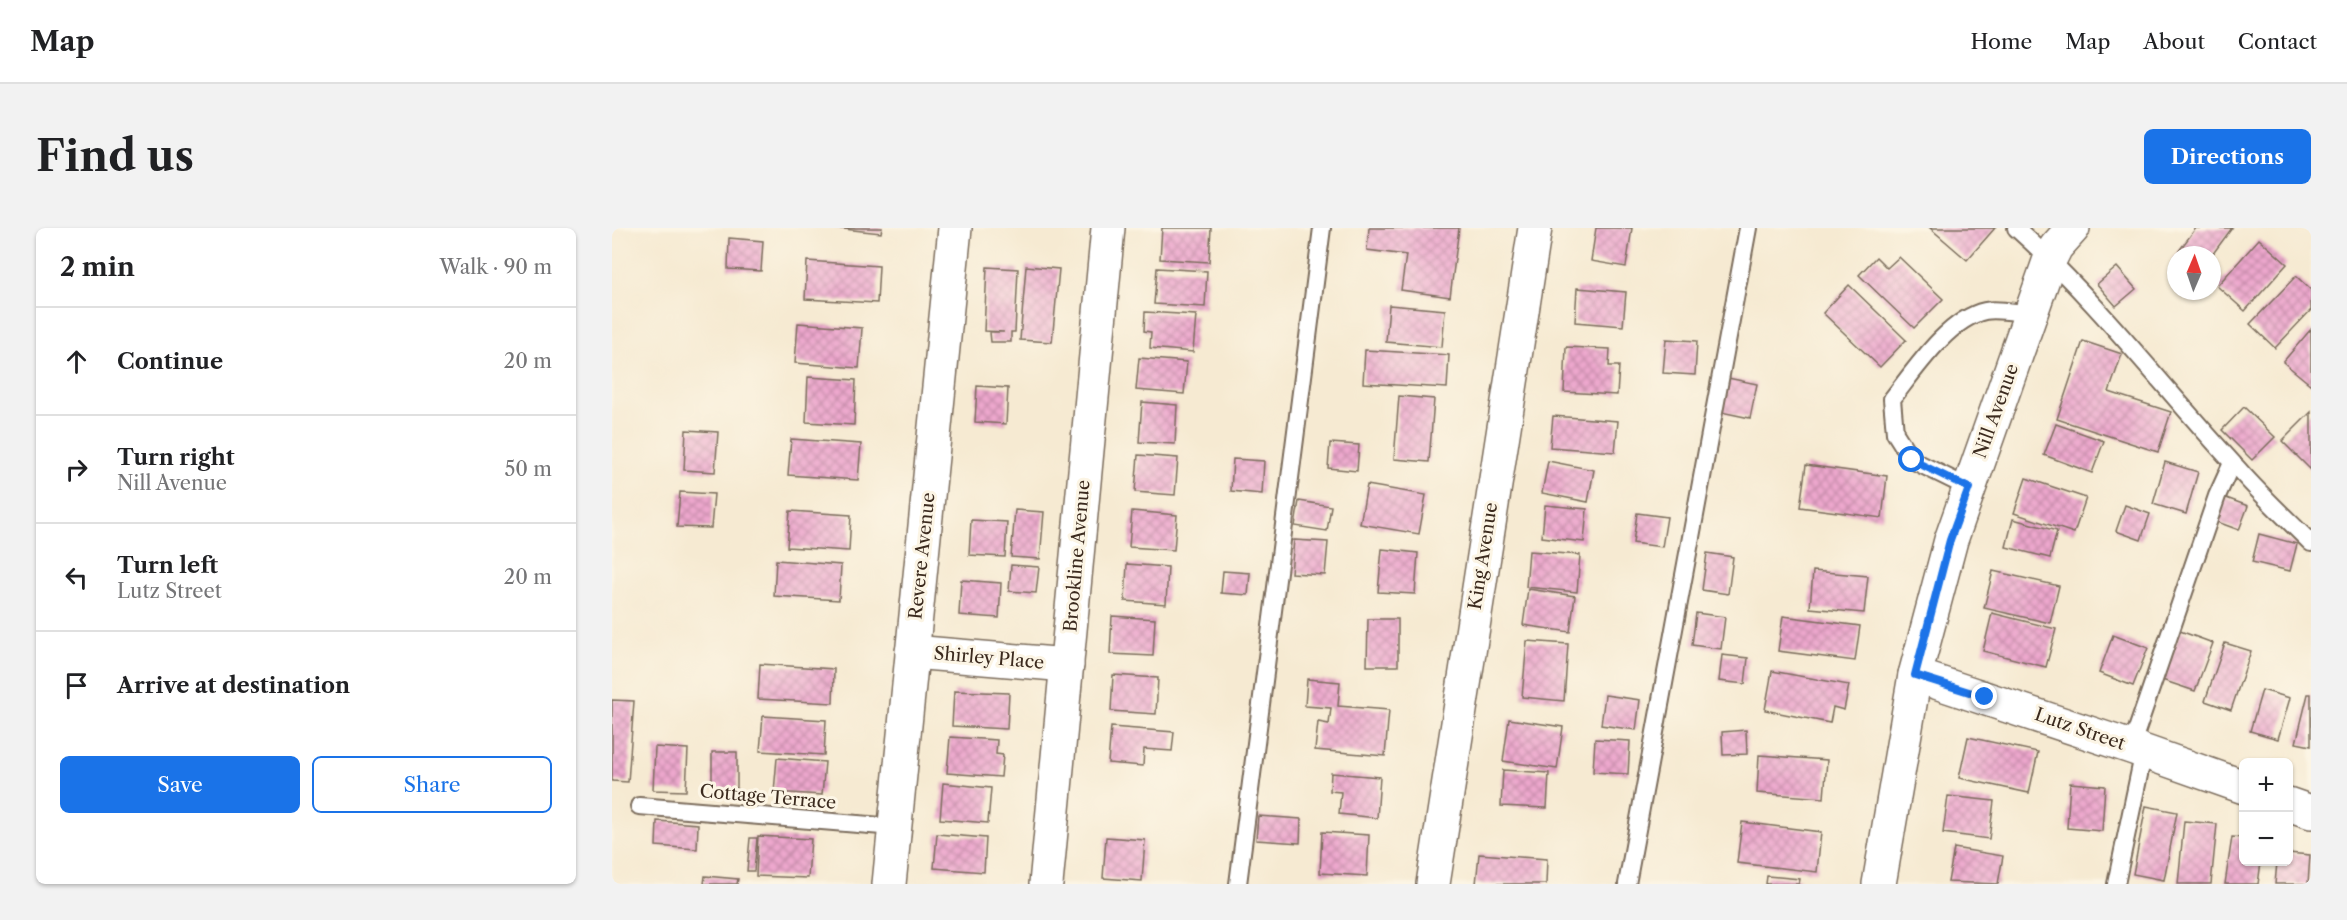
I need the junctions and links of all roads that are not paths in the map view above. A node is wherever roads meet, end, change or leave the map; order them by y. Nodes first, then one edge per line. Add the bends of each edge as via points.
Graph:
1 (955, 228) edge
2 (1108, 228) edge
3 (1322, 228) edge
4 (1535, 228) edge
5 (1748, 228) edge
6 (2016, 228) edge
7 (2073, 228) edge
8 (2050, 259) junction
9 (2031, 314) junction
10 (2232, 463) junction
11 (1969, 488) junction
12 (2311, 543) edge
13 (912, 652) junction
14 (1067, 665) junction
15 (1915, 675) junction
16 (2138, 749) junction
17 (2239, 785) edge
18 (2293, 805) edge
19 (639, 806) dead end
20 (2311, 812) edge
21 (894, 827) junction
22 (889, 884) edge
23 (1046, 884) edge
24 (1238, 884) edge
25 (1433, 884) edge
26 (1627, 884) edge
27 (1879, 884) edge
28 (2116, 884) edge

1 - 13 street, Revere Avenue
2 - 14 street, Brookline Avenue
3 - 24 lane
4 - 25 street, King Avenue
5 - 26 lane
6 - 8 lane
7 - 8 street, Nill Avenue
8 - 9 street, Nill Avenue
8 - 10 lane
9 - 11 street, Nill Avenue
9 - 11 lane via 1986,310 1963,320 1926,355 1892,399 1894,433 1912,460
10 - 12 lane
10 - 16 lane via 2217,496
11 - 15 street, Nill Avenue via 1950,540
13 - 14 street, Shirley Place
13 - 21 street, Revere Avenue
14 - 23 street, Brookline Avenue
15 - 16 street, Lutz Street
15 - 27 street, Nill Avenue
16 - 17 street, Lutz Street
16 - 28 lane
18 - 20 street
19 - 21 lane, Cottage Terrace
21 - 22 street, Revere Avenue

